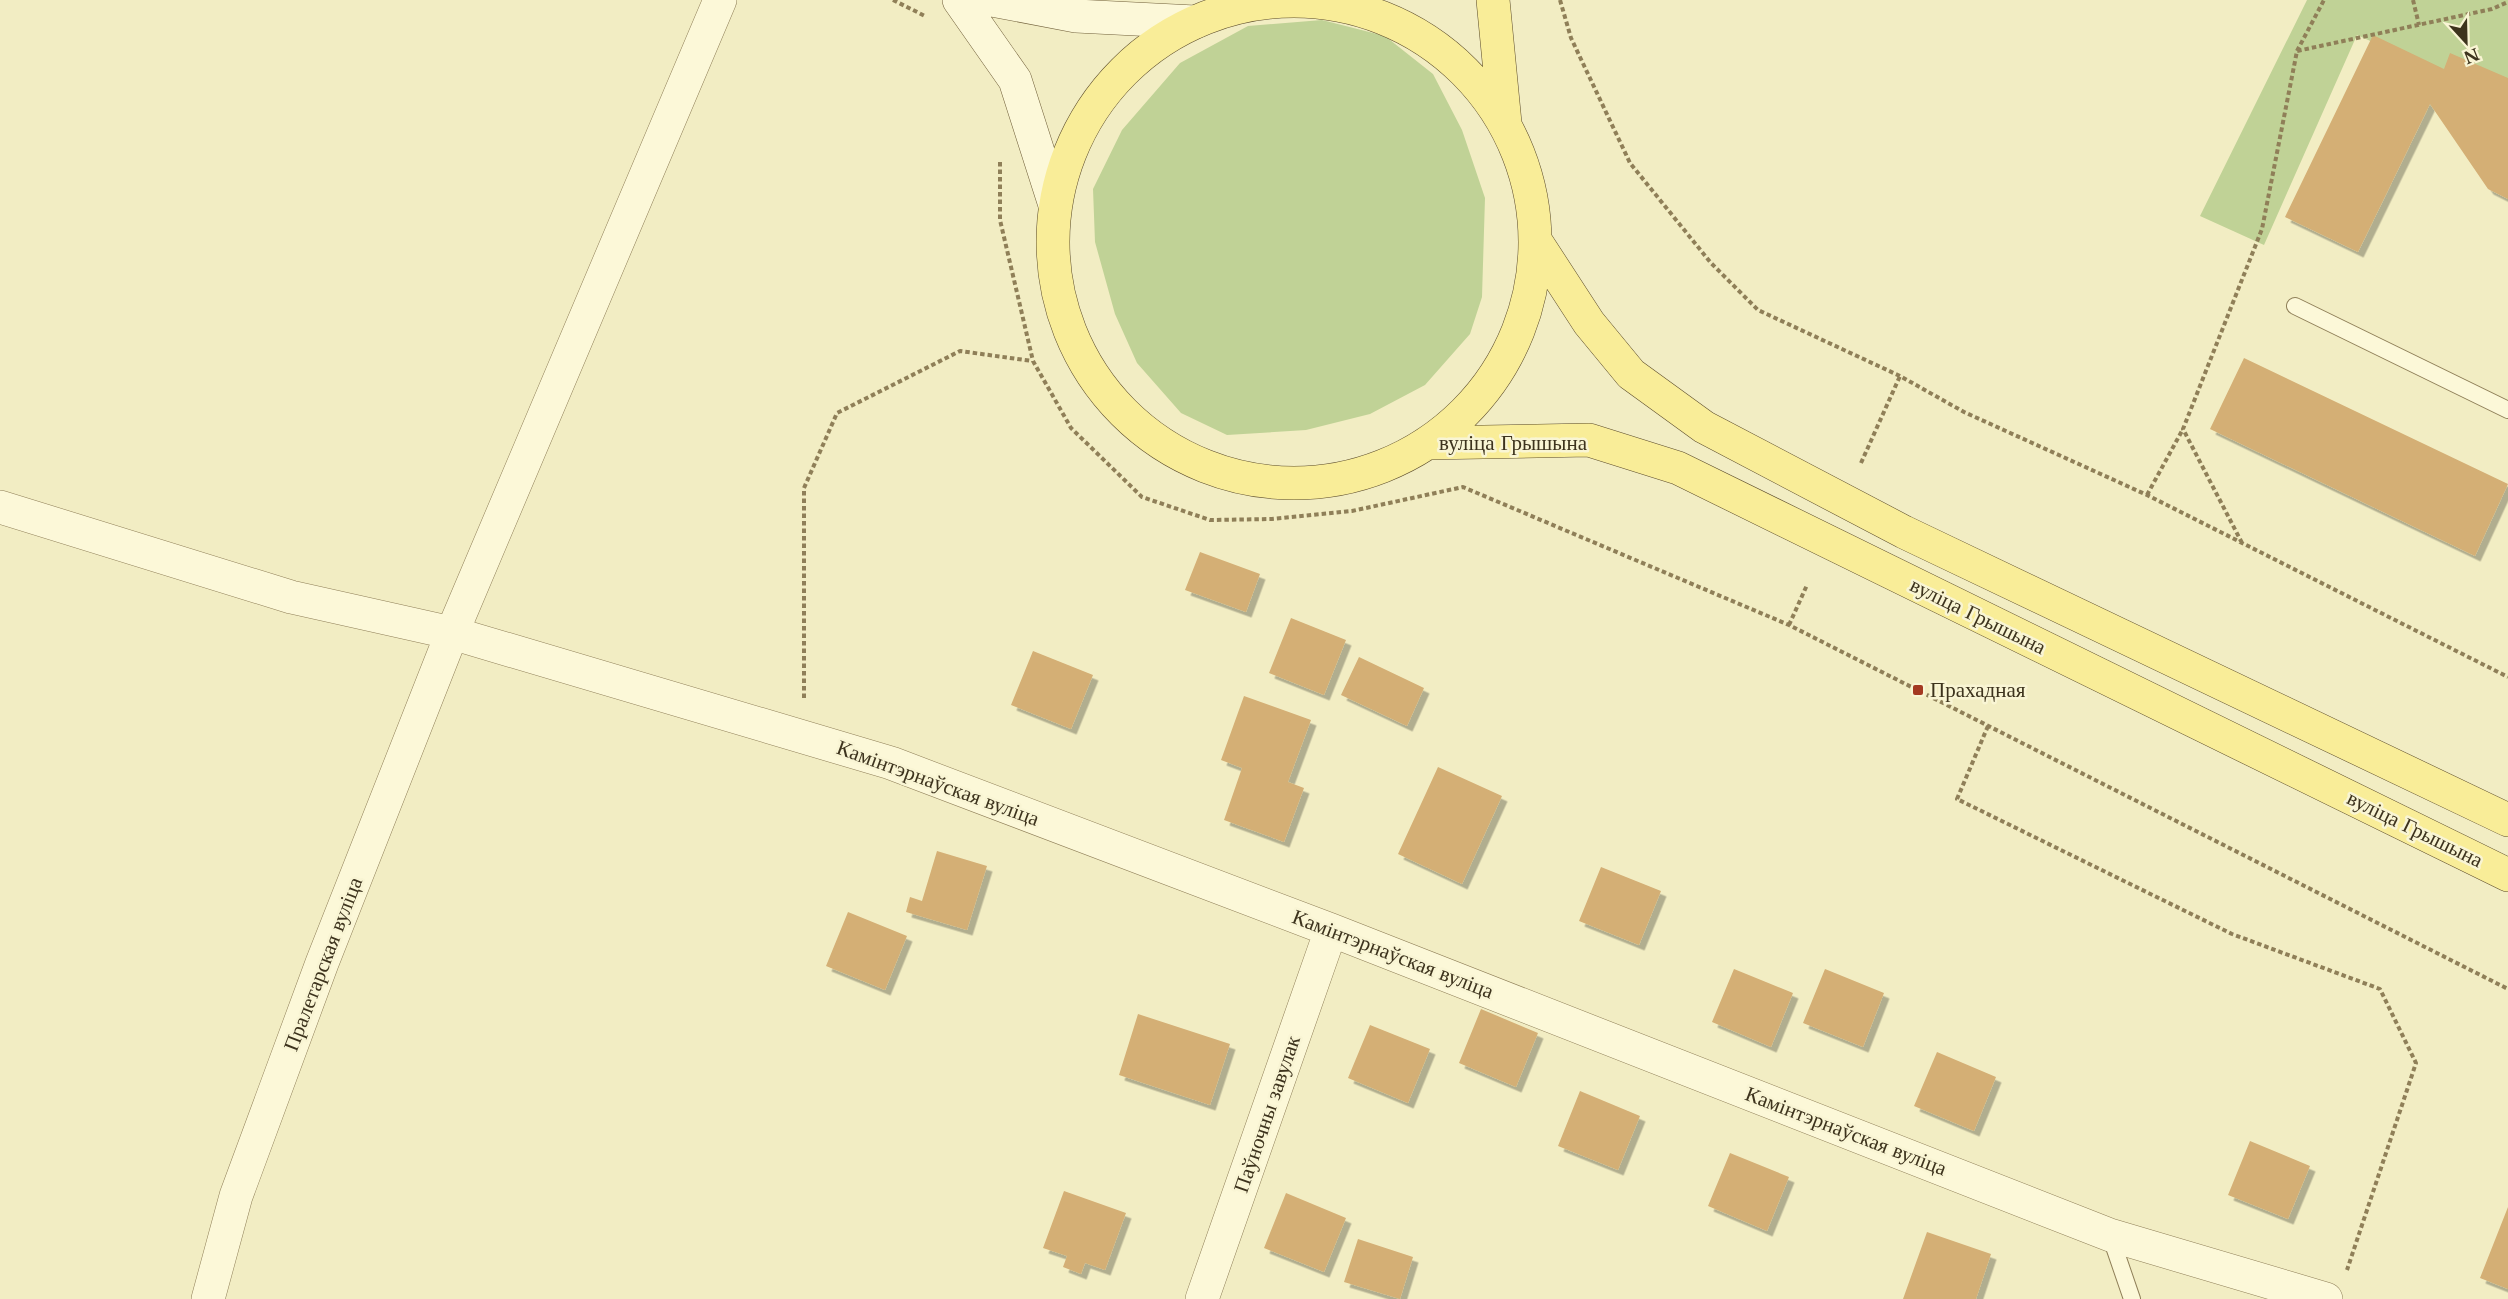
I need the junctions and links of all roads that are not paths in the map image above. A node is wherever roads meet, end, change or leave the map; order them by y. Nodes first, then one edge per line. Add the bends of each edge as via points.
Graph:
1 (720, 0) edge
2 (959, 0) edge
3 (992, 0) edge
4 (1493, 0) edge
5 (1273, 1) edge
6 (1195, 22) junction
7 (1505, 125) junction
8 (1055, 205) junction
9 (1535, 240) junction
10 (2295, 306) dead end
11 (2508, 410) edge
12 (1427, 443) junction
13 (0, 507) edge
14 (452, 633) junction
15 (2508, 820) edge
16 (2508, 875) edge
17 (1331, 930) junction
18 (2110, 1235) junction
19 (2336, 1288) edge
20 (208, 1299) edge
21 (1202, 1299) edge
22 (2133, 1299) edge

1 - 14 street, Пралетарская вуліца
2 - 8 street via 1015,80
3 - 6 street via 1076,16
4 - 7 main road
5 - 6 main road
5 - 7 main road via 1311,1 1351,8 1398,25 1456,63 1483,92
6 - 8 main road via 1160,41 1128,66 1101,96 1064,166
7 - 9 main road via 1532,200
8 - 12 main road via 1052,244 1065,323 1104,392 1163,445 1198,465 1236,477 1275,483 1316,483 1355,476
9 - 12 main road via 1523,318 1507,355 1486,388 1459,418
9 - 15 main road, вуліца Грышына via 1589,323 1630,374 1704,427 1904,532
10 - 11 lane
12 - 16 main road, вуліца Грышына via 1589,440 1678,468
13 - 14 street, Камінтэрнаўская вуліца via 291,597
14 - 17 street, Камінтэрнаўская вуліца via 891,763
14 - 20 street, Пралетарская вуліца via 322,963 240,1185
17 - 18 street, Камінтэрнаўская вуліца
17 - 21 street, Паўночны завулак
18 - 19 street, Камінтэрнаўская вуліца
18 - 22 lane

